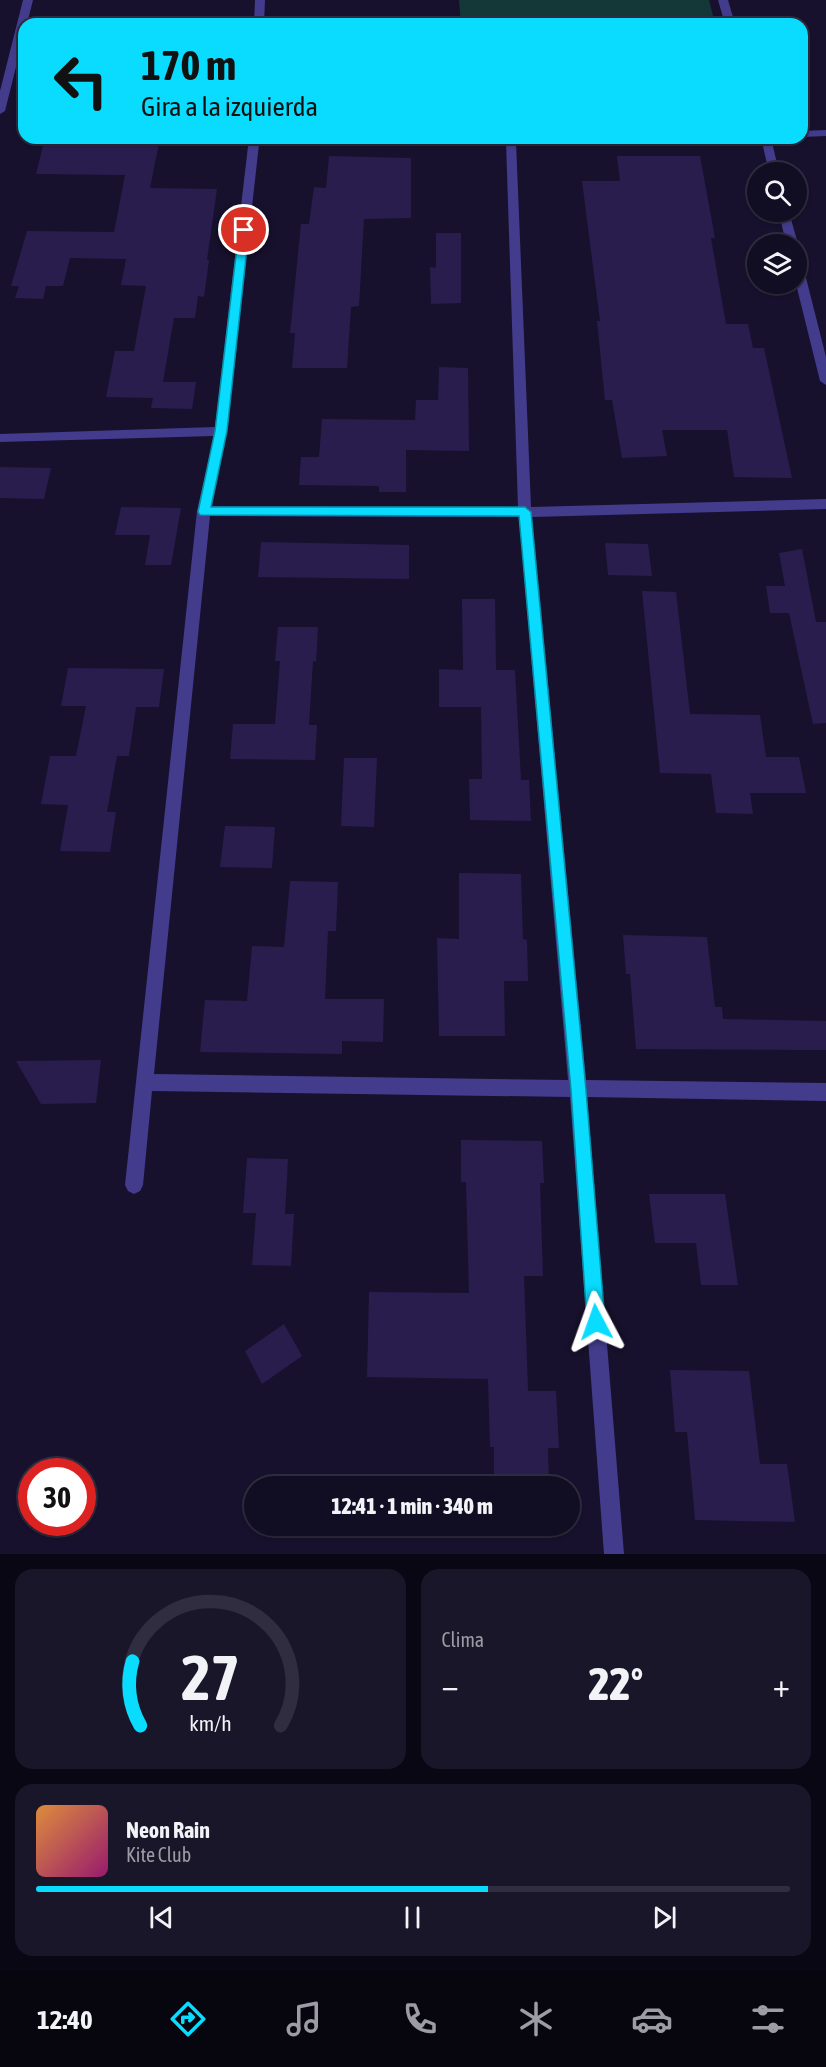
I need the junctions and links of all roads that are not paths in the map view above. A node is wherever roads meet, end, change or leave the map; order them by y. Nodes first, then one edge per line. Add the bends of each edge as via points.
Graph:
1 (28, 0) edge
2 (260, 0) edge
3 (723, 0) edge
4 (23, 18) edge
5 (259, 18) edge
6 (728, 18) edge
7 (18, 40) edge
8 (0, 111) edge
9 (808, 134) edge
10 (826, 134) edge
11 (253, 144) edge
12 (511, 144) edge
13 (767, 144) edge
14 (772, 162) edge
15 (804, 294) edge
16 (826, 381) edge
17 (221, 431) junction
18 (0, 438) edge
19 (826, 504) edge
20 (204, 512) junction
21 (525, 512) junction
22 (145, 1082) junction
23 (578, 1090) junction
24 (826, 1092) edge
25 (134, 1185) dead end
26 (614, 1554) edge

1 - 4 street
2 - 5 street
3 - 6 street
7 - 8 street
9 - 10 street
11 - 17 street
12 - 21 street
13 - 14 street
15 - 16 street
17 - 18 street
17 - 20 street
19 - 21 street
20 - 21 street
20 - 22 street
21 - 23 street
22 - 23 street
22 - 25 street
23 - 24 street
23 - 26 street

